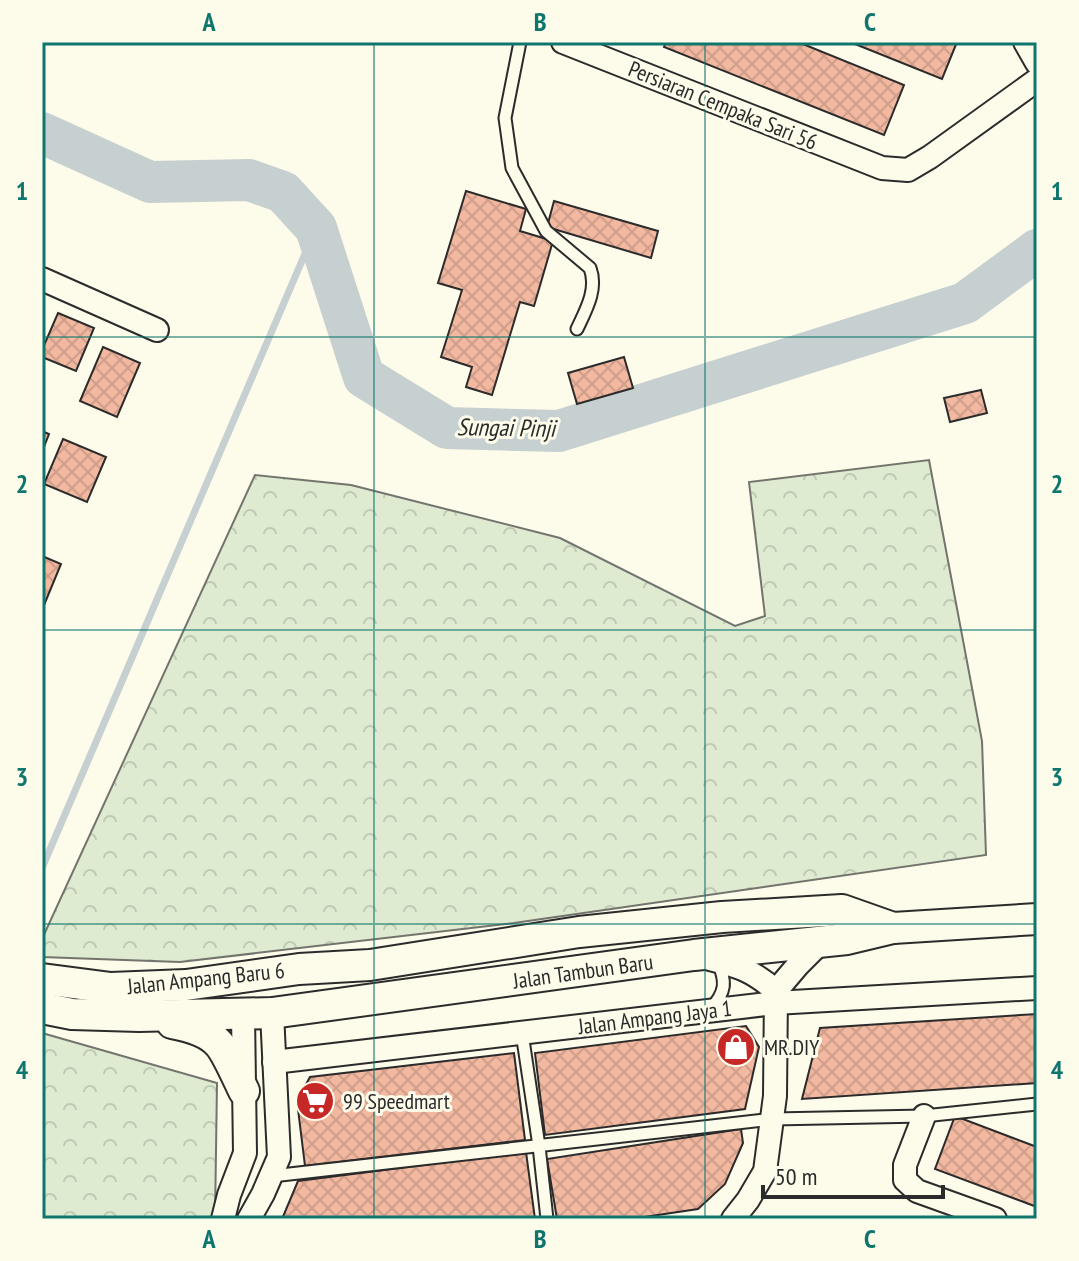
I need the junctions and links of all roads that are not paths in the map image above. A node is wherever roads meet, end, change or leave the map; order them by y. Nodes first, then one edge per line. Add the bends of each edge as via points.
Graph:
1 (520, 42) edge
2 (563, 42) edge
3 (1025, 42) edge
4 (1037, 63) edge
5 (1037, 80) edge
6 (42, 279) edge
7 (577, 329) dead end
8 (157, 330) dead end
9 (1037, 919) edge
10 (893, 928) junction
11 (822, 941) junction
12 (706, 958) junction
13 (370, 965) junction
14 (1037, 988) edge
15 (43, 989) edge
16 (776, 997) junction
17 (256, 1010) junction
18 (709, 1010) junction
19 (139, 1016) junction
20 (522, 1033) junction
21 (274, 1062) junction
22 (244, 1091) junction
23 (1037, 1104) edge
24 (924, 1116) junction
25 (773, 1119) junction
26 (539, 1146) junction
27 (765, 1171) junction
28 (271, 1176) junction
29 (223, 1219) edge
30 (249, 1219) edge
31 (547, 1219) edge
32 (733, 1219) edge
33 (746, 1219) edge
34 (995, 1219) edge

1 - 7 lane via 505,118 512,168 546,231 590,268 590,301
2 - 5 street, Persiaran Cempaka Sari 56 via 882,168 908,170
3 - 4 street
6 - 8 street
9 - 10 main road, Jalan Tambun Baru
10 - 11 main road, Jalan Tambun Baru
10 - 13 main road, Jalan Tambun Baru via 842,910 722,917 579,932
11 - 12 main road, Jalan Tambun Baru
11 - 16 street
12 - 16 street via 757,975
12 - 17 main road, Jalan Tambun Baru
12 - 18 lane via 724,976 718,1001
13 - 15 main road, Jalan Ampang Baru 6 via 186,985
13 - 17 main road
14 - 16 street, Jalan Ampang Jaya 1
15 - 17 main road via 89,997 227,994
15 - 19 main road, Jalan Ampang Baru 6 via 72,1014
16 - 18 street, Jalan Ampang Jaya 1
16 - 25 street
17 - 19 main road, Jalan Ampang Baru 6
17 - 21 street
17 - 22 street
18 - 20 street, Jalan Ampang Jaya 1
19 - 22 main road via 204,1033 219,1044
20 - 21 street, Jalan Ampang Jaya 1
20 - 26 lane
21 - 28 street via 279,1157
22 - 29 street via 245,1153
23 - 24 lane
24 - 25 lane
24 - 34 street via 905,1165 905,1180 917,1191
25 - 26 lane
25 - 27 street
26 - 28 lane
26 - 31 lane
27 - 32 street
27 - 33 lane
28 - 30 street

